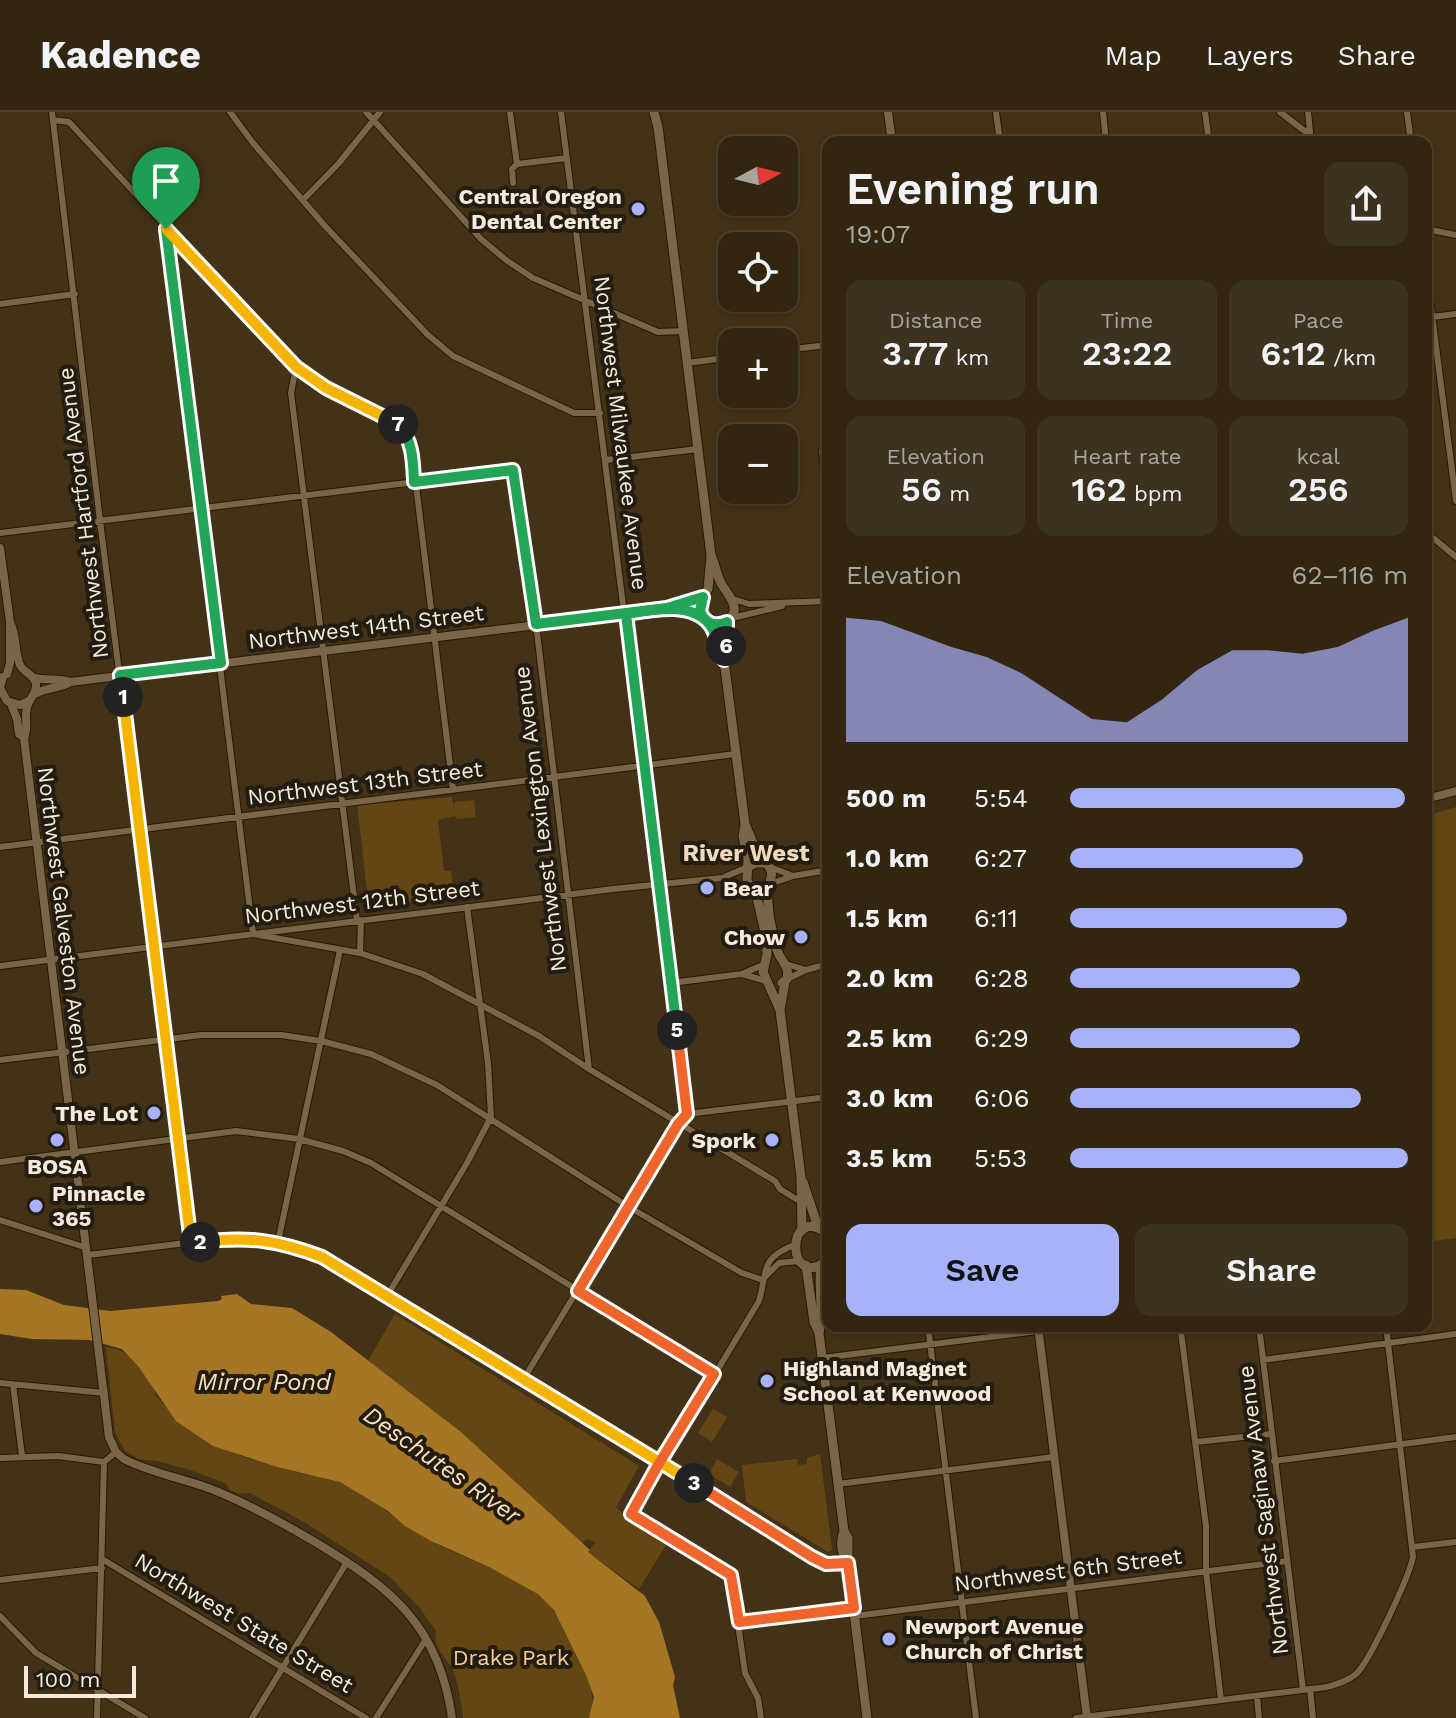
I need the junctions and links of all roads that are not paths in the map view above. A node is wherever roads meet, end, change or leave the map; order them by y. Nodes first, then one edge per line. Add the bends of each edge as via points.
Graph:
1 (52, 112) edge
2 (230, 112) edge
3 (366, 112) edge
4 (380, 112) edge
5 (510, 112) edge
6 (561, 112) edge
7 (654, 112) edge
8 (662, 112) edge
9 (888, 112) edge
10 (996, 112) edge
11 (1103, 112) edge
12 (1205, 112) edge
13 (1280, 112) edge
14 (1308, 112) edge
15 (1407, 112) edge
16 (53, 120) junction
17 (374, 122) junction
18 (658, 127) junction
19 (891, 136) edge
20 (999, 136) edge
21 (1105, 136) edge
22 (1208, 136) edge
23 (1308, 136) edge
24 (1311, 136) edge
25 (1410, 136) edge
26 (567, 158) junction
27 (517, 164) junction
28 (513, 183) dead end
29 (303, 200) junction
30 (166, 229) junction
31 (1432, 230) edge
32 (1456, 235) edge
33 (75, 294) junction
34 (586, 300) junction
35 (0, 304) edge
36 (1456, 314) edge
37 (1432, 317) joint
38 (683, 331) junction
39 (822, 346) edge
40 (798, 348) edge
41 (718, 359) edge
42 (687, 363) junction
43 (296, 367) junction
44 (600, 413) junction
45 (698, 449) junction
46 (606, 460) junction
47 (414, 482) junction
48 (304, 495) junction
49 (1456, 501) edge
50 (201, 508) junction
51 (100, 521) junction
52 (0, 533) edge
53 (1432, 537) edge
54 (0, 548) edge
55 (711, 555) junction
56 (1456, 557) edge
57 (704, 596) junction
58 (729, 596) junction
59 (822, 602) edge
60 (786, 605) junction
61 (667, 608) junction
62 (626, 614) junction
63 (728, 621) junction
64 (10, 622) junction
65 (708, 622) junction
66 (536, 624) junction
67 (434, 637) junction
68 (324, 651) junction
69 (724, 660) junction
70 (221, 663) junction
71 (29, 674) junction
72 (120, 675) junction
73 (3, 677) edge
74 (70, 682) junction
75 (32, 698) junction
76 (5, 699) edge
77 (24, 738) junction
78 (735, 754) junction
79 (644, 766) junction
80 (554, 777) junction
81 (453, 790) junction
82 (1456, 791) edge
83 (1432, 797) edge
84 (343, 804) junction
85 (240, 816) junction
86 (745, 824) junction
87 (140, 829) junction
88 (37, 842) junction
89 (0, 847) edge
90 (768, 865) junction
91 (748, 867) junction
92 (822, 871) edge
93 (729, 876) junction
94 (793, 876) junction
95 (658, 884) junction
96 (770, 886) junction
97 (751, 888) junction
98 (567, 895) junction
99 (467, 907) junction
100 (359, 920) junction
101 (253, 934) junction
102 (153, 947) junction
103 (340, 950) junction
104 (360, 953) junction
105 (51, 960) junction
106 (784, 961) junction
107 (765, 962) junction
108 (0, 966) edge
109 (822, 966) edge
110 (806, 970) junction
111 (742, 974) junction
112 (786, 980) junction
113 (768, 982) junction
114 (671, 983) junction
115 (480, 1003) junction
116 (780, 1010) junction
117 (166, 1039) junction
118 (321, 1041) junction
119 (63, 1053) junction
120 (0, 1060) edge
121 (589, 1069) junction
122 (822, 1098) edge
123 (791, 1101) junction
124 (687, 1114) junction
125 (491, 1117) junction
126 (678, 1124) junction
127 (299, 1139) junction
128 (178, 1140) junction
129 (74, 1152) junction
130 (0, 1162) edge
131 (801, 1177) junction
132 (801, 1202) junction
133 (440, 1205) junction
134 (629, 1207) junction
135 (0, 1220) edge
136 (818, 1227) junction
137 (822, 1229) edge
138 (802, 1231) junction
139 (278, 1242) junction
140 (191, 1243) junction
141 (794, 1245) junction
142 (87, 1252) junction
143 (822, 1262) edge
144 (803, 1263) junction
145 (822, 1270) edge
146 (763, 1280) junction
147 (578, 1291) junction
148 (387, 1296) junction
149 (822, 1320) edge
150 (822, 1320) edge
151 (929, 1332) edge
152 (1013, 1332) edge
153 (1038, 1332) edge
154 (1181, 1332) dead end
155 (1260, 1332) edge
156 (1387, 1332) edge
157 (819, 1333) junction
158 (1456, 1334) edge
159 (1388, 1343) junction
160 (931, 1345) junction
161 (822, 1358) junction
162 (1263, 1360) junction
163 (714, 1374) junction
164 (523, 1380) junction
165 (0, 1383) edge
166 (13, 1384) junction
167 (105, 1393) junction
168 (1271, 1434) junction
169 (1456, 1437) edge
170 (1196, 1442) junction
171 (1401, 1446) junction
172 (116, 1452) junction
173 (22, 1456) junction
174 (1054, 1457) junction
175 (0, 1458) edge
176 (1274, 1461) junction
177 (104, 1462) junction
178 (660, 1463) junction
179 (945, 1471) junction
180 (838, 1484) junction
181 (1456, 1542) edge
182 (1413, 1547) junction
183 (102, 1559) junction
184 (1287, 1561) junction
185 (347, 1562) junction
186 (848, 1563) junction
187 (102, 1568) junction
188 (1206, 1571) junction
189 (0, 1580) edge
190 (1070, 1588) junction
191 (963, 1601) junction
192 (854, 1612) junction
193 (0, 1616) edge
194 (739, 1622) junction
195 (426, 1639) junction
196 (283, 1668) junction
197 (1306, 1690) junction
198 (98, 1692) junction
199 (1257, 1696) junction
200 (1221, 1700) junction
201 (1086, 1717) edge
202 (97, 1718) edge
203 (145, 1718) edge
204 (252, 1718) edge
205 (366, 1718) edge
206 (376, 1718) edge
207 (452, 1718) edge
208 (761, 1718) edge
209 (867, 1718) edge
210 (976, 1718) edge
211 (1076, 1718) edge
212 (1259, 1718) edge
213 (1313, 1718) edge

1 - 16 street, Northwest Hartford Avenue
2 - 29 street
3 - 17 street
4 - 17 street
5 - 27 street
6 - 26 street, Northwest Milwaukee Avenue
7 - 18 main road
8 - 18 main road
9 - 19 street
10 - 20 street
11 - 21 street
12 - 22 street
13 - 23 street
14 - 24 street
15 - 25 street
16 - 30 street via 69,122
16 - 33 street, Northwest Hartford Avenue
17 - 29 street
17 - 34 street via 506,260 533,278
18 - 38 main road
26 - 27 street
26 - 34 street, Northwest Milwaukee Avenue
27 - 28 street
29 - 44 street via 453,356 574,413
30 - 43 street
30 - 50 street
31 - 32 street
33 - 35 street
33 - 51 street, Northwest Hartford Avenue
34 - 38 street via 658,332
34 - 44 street, Northwest Milwaukee Avenue
36 - 37 street
37 - 49 street
38 - 42 main road
39 - 40 street
41 - 42 street
42 - 45 main road
43 - 47 street via 400,426 412,452
43 - 48 street via 291,393
44 - 46 street, Northwest Milwaukee Avenue
45 - 46 street
45 - 55 main road
46 - 62 street, Northwest Milwaukee Avenue
47 - 48 street
47 - 66 street, Northwest Lexington Avenue via 513,470
47 - 67 street
48 - 50 street
48 - 68 street
50 - 51 street
50 - 70 street
51 - 52 street
51 - 72 street, Northwest Hartford Avenue
53 - 56 street
54 - 64 street
55 - 57 main road
55 - 58 main road
57 - 58 main road via 716,590
57 - 61 street, Northwest 14th Street
57 - 65 main road via 700,611
58 - 60 street via 749,604
58 - 63 main road via 734,610
59 - 60 street
60 - 63 street
61 - 62 street, Northwest 14th Street
61 - 65 street, Northwest 14th Street
62 - 66 street, Northwest 14th Street
62 - 79 street, Northwest Milwaukee Avenue
63 - 65 main road
63 - 69 main road
64 - 71 street via 20,664
64 - 73 street via 10,663
65 - 69 main road
66 - 67 street, Northwest 14th Street
66 - 80 street, Northwest Lexington Avenue
67 - 68 street, Northwest 14th Street
67 - 81 street
68 - 70 street, Northwest 14th Street
68 - 84 street
69 - 78 main road
70 - 72 street, Northwest 14th Street
70 - 85 street
71 - 73 street via 15,670
71 - 74 street, Northwest 14th Street
71 - 75 street via 36,685
72 - 74 street, Northwest 14th Street
72 - 87 street, Northwest Hartford Avenue
73 - 76 street
74 - 75 street, Northwest 14th Street
75 - 76 street via 20,705
75 - 77 street, Northwest Galveston Avenue
76 - 77 street, Northwest Galveston Avenue
77 - 88 street, Northwest Galveston Avenue
78 - 79 street, Northwest 13th Street
78 - 86 main road
79 - 80 street, Northwest 13th Street
79 - 95 street, Northwest Milwaukee Avenue
80 - 81 street, Northwest 13th Street
80 - 98 street, Northwest Lexington Avenue
81 - 84 street, Northwest 13th Street
82 - 83 street
84 - 85 street, Northwest 13th Street
84 - 100 street
85 - 87 street, Northwest 13th Street
85 - 101 street
86 - 90 main road
86 - 91 main road
87 - 88 street, Northwest 13th Street
87 - 102 street, Northwest Hartford Avenue
88 - 89 street, Northwest 13th Street
88 - 105 street, Northwest Galveston Avenue
90 - 91 main road
90 - 94 street
90 - 96 main road
91 - 93 street, Northwest 12th Street
91 - 97 main road
92 - 94 street
93 - 95 street, Northwest 12th Street
93 - 97 street
94 - 96 street
95 - 98 street, Northwest 12th Street
95 - 114 street, Northwest Milwaukee Avenue
96 - 106 main road via 774,934
97 - 107 main road via 764,921
98 - 99 street, Northwest 12th Street
98 - 121 street, Northwest Lexington Avenue
99 - 100 street, Northwest 12th Street
99 - 115 street
100 - 101 street, Northwest 12th Street
100 - 104 street
101 - 102 street, Northwest 12th Street
101 - 103 street
102 - 105 street, Northwest 12th Street
102 - 117 street, Northwest Hartford Avenue
103 - 104 street
103 - 118 street
104 - 115 street via 423,974
105 - 108 street, Northwest 12th Street
105 - 119 street, Northwest Galveston Avenue
106 - 110 street
106 - 112 main road
107 - 111 street
107 - 113 main road
109 - 110 street
110 - 112 street
111 - 113 street
111 - 114 street
112 - 113 main road
112 - 116 main road
113 - 116 main road
114 - 124 street, Northwest Milwaukee Avenue
115 - 121 street
115 - 125 street
116 - 123 main road
117 - 118 street via 235,1034
117 - 119 street
117 - 128 street, Northwest Hartford Avenue
118 - 125 street via 371,1054
118 - 127 street
119 - 120 street
119 - 129 street, Northwest Galveston Avenue
121 - 126 street
122 - 123 street
123 - 124 street
123 - 131 main road
124 - 126 street
125 - 133 street
125 - 134 street
126 - 132 street
126 - 134 street
127 - 128 street via 236,1131
127 - 133 street via 371,1163
127 - 139 street
128 - 129 street
128 - 140 street, Northwest Hartford Avenue
129 - 130 street
129 - 142 street, Northwest Galveston Avenue
131 - 132 main road
131 - 136 main road
132 - 138 main road
133 - 147 street
133 - 148 street
134 - 146 street
134 - 147 street
135 - 142 street
136 - 137 main road
136 - 138 main road
138 - 141 main road
139 - 140 street via 235,1237
139 - 148 street via 322,1257
140 - 142 street
141 - 144 main road
141 - 146 street via 771,1258
142 - 167 street, Northwest Galveston Avenue
143 - 144 main road
144 - 146 street via 779,1263
144 - 157 main road
145 - 150 main road
146 - 163 street via 759,1301
147 - 163 street
147 - 164 street
148 - 164 street
149 - 157 main road
151 - 160 street
152 - 160 street
153 - 174 street
154 - 170 street
155 - 162 street, Northwest Saginaw Avenue
156 - 159 street
157 - 161 main road
158 - 159 street
159 - 162 street
159 - 171 street
160 - 161 street
160 - 179 street
161 - 180 main road
162 - 168 street, Northwest Saginaw Avenue
163 - 178 street
164 - 178 street
165 - 166 street
166 - 167 street
166 - 173 street
167 - 172 street, Northwest Galveston Avenue via 109,1437
168 - 170 street
168 - 176 street, Northwest Saginaw Avenue
169 - 171 street
170 - 188 street
171 - 176 street
171 - 182 street
172 - 177 street
172 - 185 street via 132,1464 236,1499
173 - 175 street
173 - 177 street
174 - 179 street
174 - 190 street
176 - 184 street, Northwest Saginaw Avenue
177 - 183 street
178 - 186 street via 812,1557 826,1564
178 - 194 street via 631,1514 731,1575
179 - 180 street
179 - 191 street
180 - 186 main road via 842,1549
181 - 182 street
182 - 197 street via 1405,1583 1357,1673
183 - 187 street
183 - 196 street, Northwest State Street
184 - 188 street, Northwest 6th Street
184 - 197 street, Northwest Saginaw Avenue
185 - 195 street via 389,1592
185 - 196 street
186 - 192 main road
187 - 189 street, Northwest State Street
187 - 198 street
188 - 190 street, Northwest 6th Street
188 - 200 street
190 - 191 street, Northwest 6th Street
190 - 201 street
191 - 192 street, Northwest 6th Street
191 - 210 street
192 - 194 street, Northwest 6th Street
192 - 209 main road
193 - 198 street via 36,1653
194 - 208 street via 745,1673
195 - 206 street
195 - 207 street via 444,1677
196 - 204 street
196 - 205 street, Northwest State Street
197 - 199 street
197 - 213 street, Northwest Saginaw Avenue
198 - 202 street
198 - 203 street
199 - 200 street
199 - 212 street
200 - 201 street
201 - 211 street

